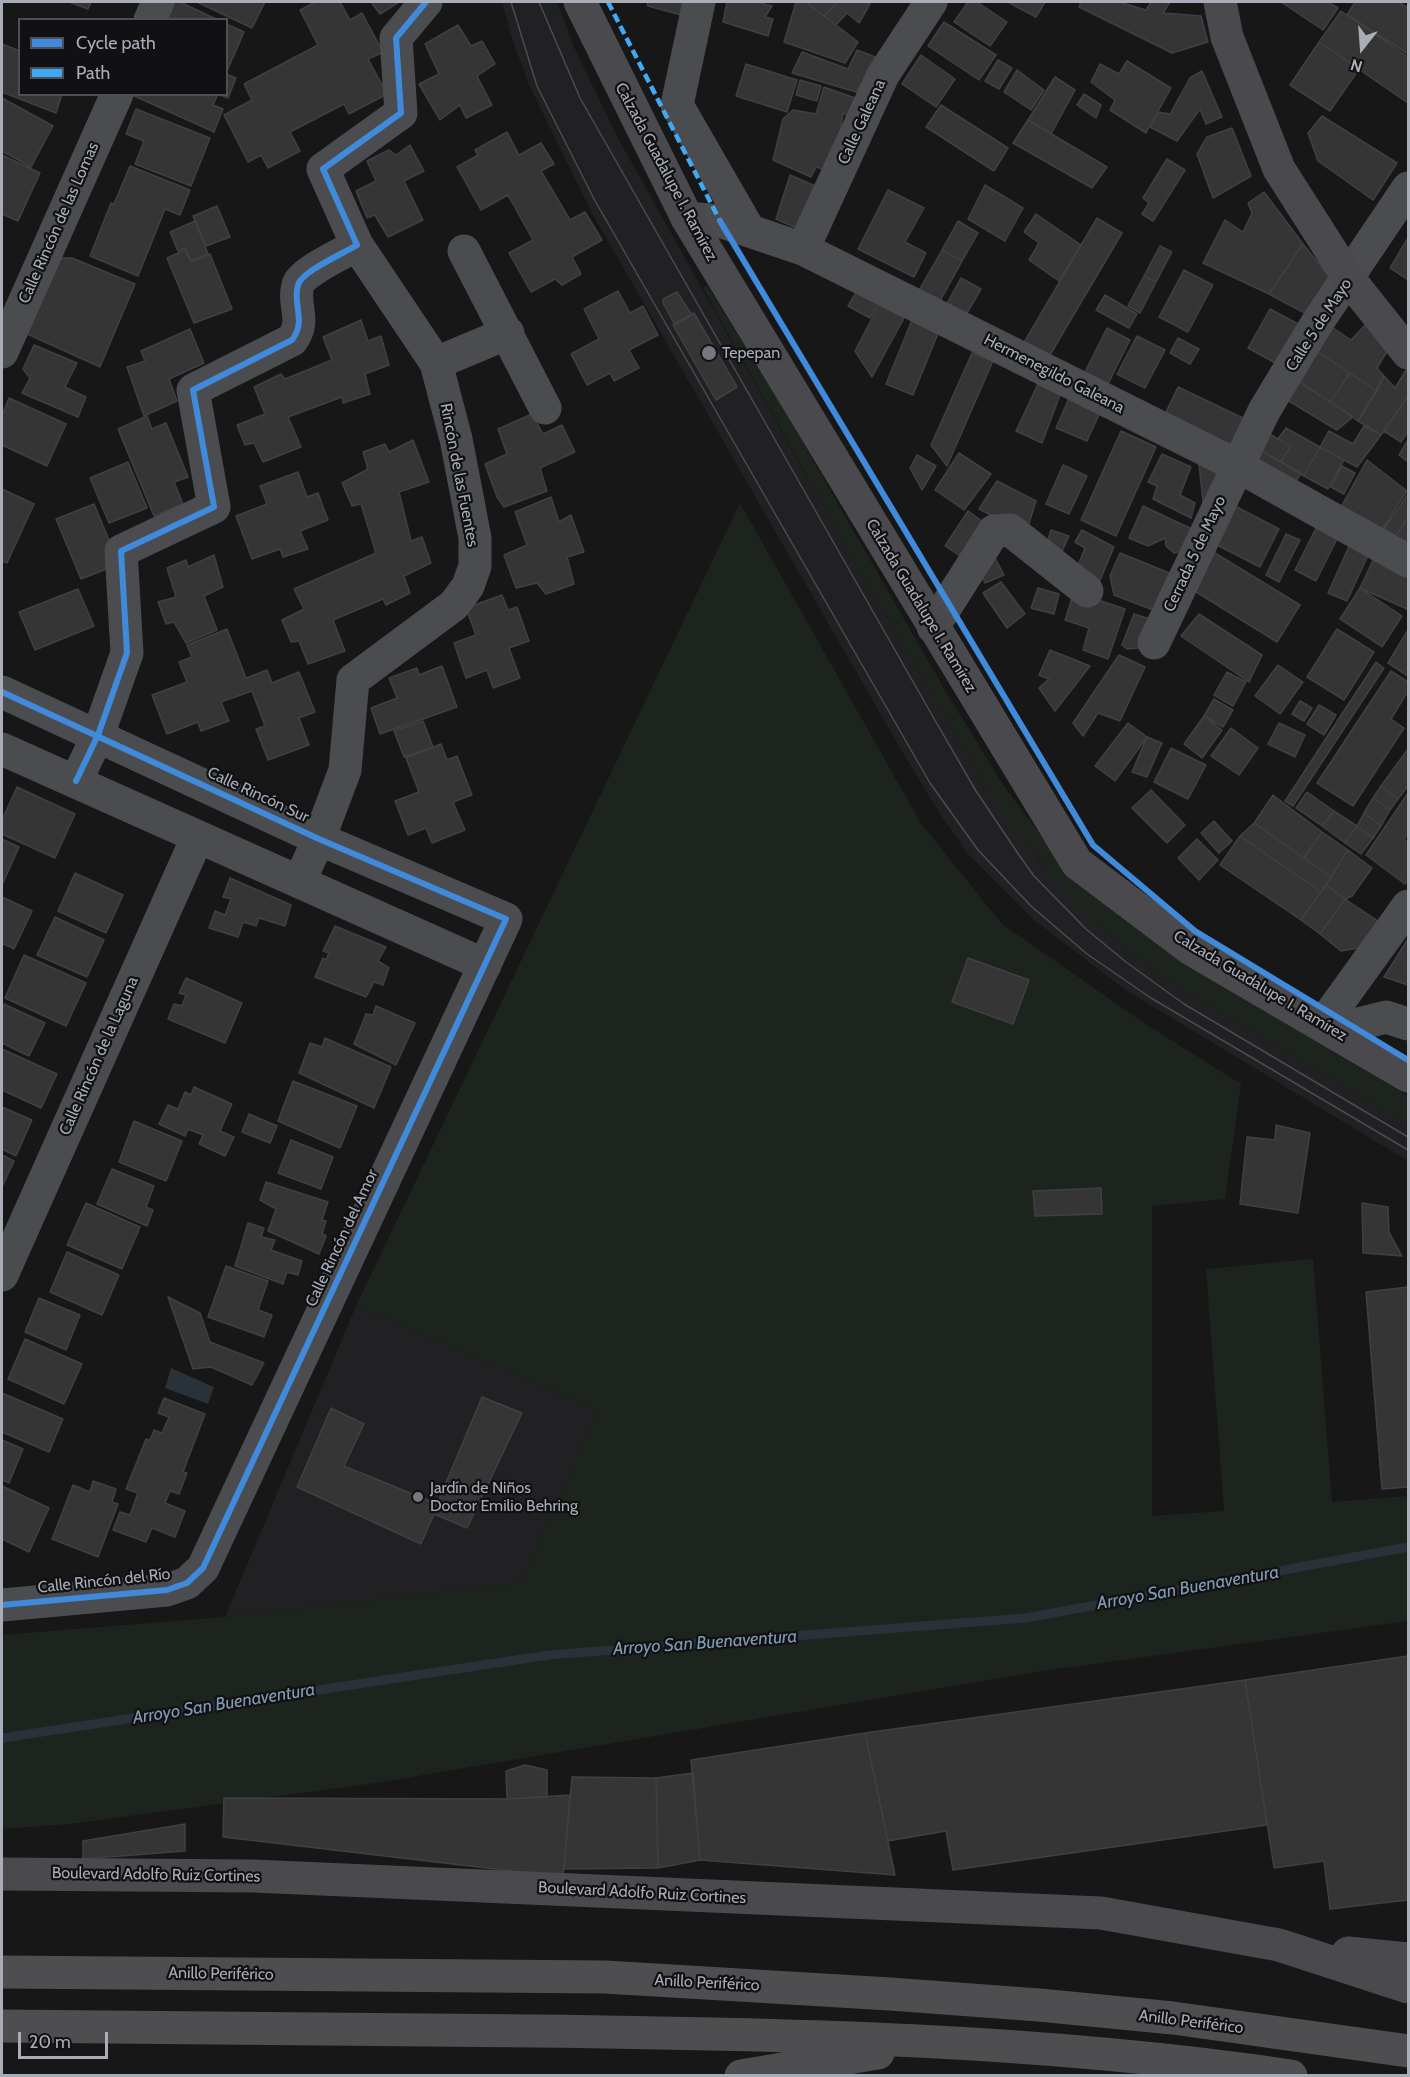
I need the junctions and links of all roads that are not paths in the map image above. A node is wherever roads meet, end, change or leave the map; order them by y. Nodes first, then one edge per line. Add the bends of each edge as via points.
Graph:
1 (158, 2) edge
2 (426, 2) edge
3 (580, 2) edge
4 (699, 2) edge
5 (931, 2) edge
6 (1220, 2) edge
7 (151, 18) edge
8 (116, 96) edge
9 (1408, 188) edge
10 (687, 218) junction
11 (749, 230) junction
12 (357, 245) junction
13 (803, 249) junction
14 (464, 251) dead end
15 (1349, 279) junction
16 (508, 333) junction
17 (2, 352) edge
18 (1408, 353) edge
19 (436, 363) junction
20 (544, 408) dead end
21 (1236, 465) junction
22 (1408, 561) edge
23 (1087, 591) dead end
24 (933, 627) junction
25 (1154, 643) dead end
26 (2, 692) edge
27 (98, 735) junction
28 (2, 749) edge
29 (76, 782) junction
30 (197, 837) junction
31 (319, 839) junction
32 (299, 882) junction
33 (1408, 906) edge
34 (506, 919) joint
35 (485, 965) junction
36 (1408, 1024) edge
37 (1329, 1027) junction
38 (1408, 1076) edge
39 (2, 1275) edge
40 (203, 1568) joint
41 (2, 1605) edge
42 (2, 1874) edge
43 (1279, 1945) junction
44 (1408, 1959) edge
45 (2, 1972) edge
46 (1408, 1987) edge
47 (2, 2026) edge
48 (945, 2042) junction
49 (1408, 2051) edge
50 (1113, 2055) junction
51 (741, 2076) edge
52 (1179, 2076) edge
53 (1291, 2076) edge

1 - 7 street
2 - 12 street, Rincón de las Fuentes via 396,38 401,112 323,169
3 - 10 main road, Calzada Guadalupe I. Ramírez
4 - 11 street via 677,105
5 - 13 street, Calle Galeana via 883,75
6 - 15 main road via 1227,37 1279,169
8 - 17 street, Calle Rincón de las Lomas
9 - 15 street, Calle 5 de Mayo
10 - 11 street, Hermenegildo Galeana via 720,220
10 - 24 main road, Calzada Guadalupe I. Ramírez
11 - 13 street, Hermenegildo Galeana
12 - 19 street, Rincón de las Fuentes
12 - 27 street via 304,276 297,285 300,330 292,340 193,390 214,507 121,551 127,653
13 - 21 street, Hermenegildo Galeana
14 - 16 street
15 - 18 main road
15 - 21 street, Calle 5 de Mayo via 1317,323
16 - 19 street
16 - 20 street
19 - 31 street, Rincón de las Fuentes via 456,438 475,538 475,566 468,586 454,605 353,680 345,770
21 - 22 street, Hermenegildo Galeana
21 - 25 street, Cerrada 5 de Mayo
23 - 24 street via 1010,530 994,531
24 - 37 main road, Calzada Guadalupe I. Ramírez via 1077,862 1191,949
26 - 27 street, Calle Rincón Sur
27 - 29 street
27 - 31 street, Calle Rincón Sur
28 - 29 street
29 - 30 street
30 - 32 street
30 - 39 street, Calle Rincón de la Laguna
31 - 32 street, Rincón de las Fuentes
31 - 34 street, Calle Rincón Sur
32 - 35 street
33 - 37 street
34 - 35 street, Calle Rincón del Amor
35 - 40 street, Calle Rincón del Amor
36 - 37 street via 1386,1017
37 - 38 main road, Calzada Guadalupe I. Ramírez
40 - 41 street, Calle Rincón del Río via 187,1583 167,1590
42 - 43 main road, Boulevard Adolfo Ruiz Cortines via 252,1876 1101,1913
43 - 44 main road, Boulevard Adolfo Ruiz Cortines
43 - 46 main road, Boulevard Adolfo Ruiz Cortines
45 - 49 highway, Anillo Periférico via 605,1977 1039,2005 1173,2018
47 - 48 highway via 739,2033
48 - 50 highway
48 - 51 highway
50 - 52 highway
50 - 53 highway via 1173,2059

